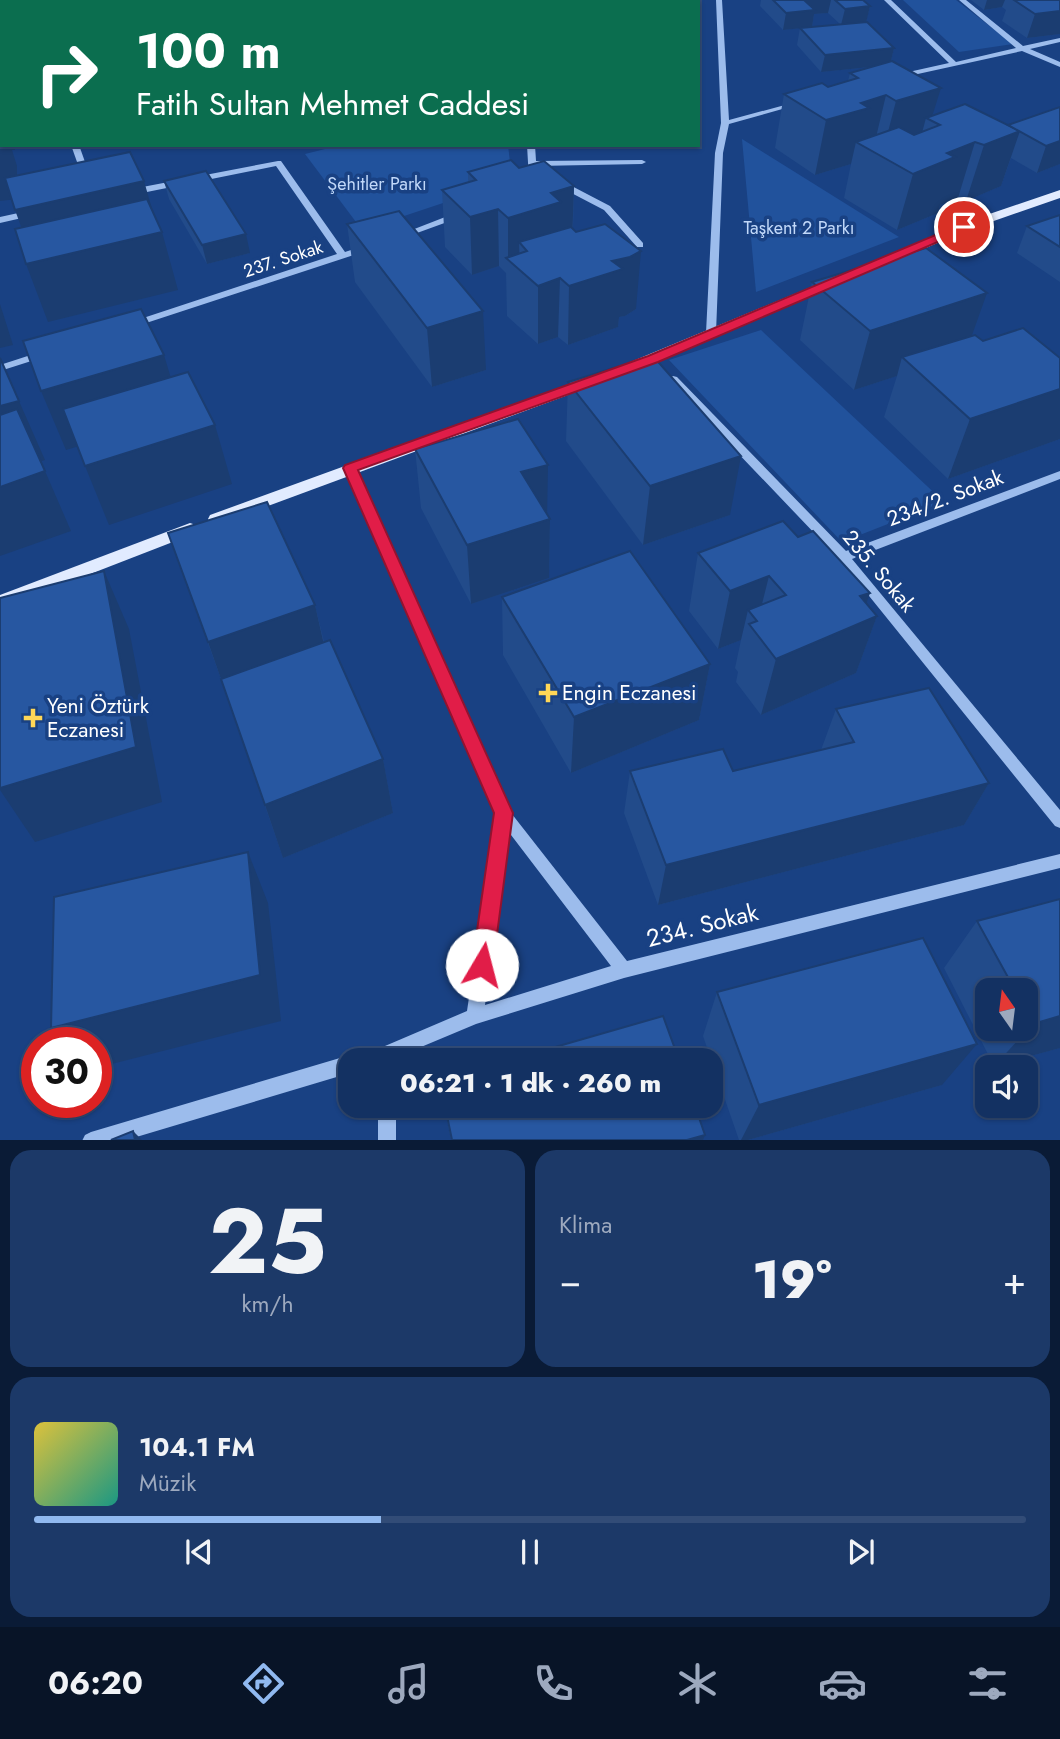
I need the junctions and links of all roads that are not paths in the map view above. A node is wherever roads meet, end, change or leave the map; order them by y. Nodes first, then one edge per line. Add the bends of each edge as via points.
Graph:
1 (719, 0) edge
2 (887, 0) edge
3 (962, 0) edge
4 (1060, 40) edge
5 (1019, 47) junction
6 (953, 63) junction
7 (1060, 65) edge
8 (886, 80) edge
9 (806, 102) edge
10 (725, 123) junction
11 (76, 147) edge
12 (530, 147) edge
13 (642, 162) dead end
14 (532, 166) junction
15 (543, 174) edge
16 (554, 180) edge
17 (90, 189) edge
18 (521, 191) edge
19 (120, 194) edge
20 (1060, 194) edge
21 (470, 210) edge
22 (40, 211) edge
23 (0, 220) edge
24 (394, 238) edge
25 (381, 242) edge
26 (640, 245) dead end
27 (343, 256) junction
28 (119, 329) edge
29 (711, 333) junction
30 (53, 351) edge
31 (653, 359) junction
32 (0, 368) edge
33 (350, 468) junction
34 (1060, 475) edge
35 (844, 557) junction
36 (0, 602) edge
37 (503, 813) junction
38 (1060, 821) edge
39 (1060, 861) edge
40 (624, 970) junction
41 (475, 1016) junction
42 (406, 1048) edge
43 (338, 1068) edge
44 (387, 1118) edge
45 (91, 1140) edge
46 (387, 1140) edge

1 - 10 street
2 - 6 street
3 - 5 street
4 - 5 street
5 - 6 street
5 - 7 street
6 - 8 street
9 - 10 street
10 - 29 street via 718,163
11 - 17 street
12 - 14 street
13 - 14 street
14 - 15 street
14 - 18 street via 534,187
16 - 26 street via 607,208
19 - 27 street via 278,163
20 - 29 main road via 964,227
21 - 24 street
22 - 23 street
25 - 27 street, 237. Sokak
27 - 28 street, 237. Sokak
29 - 31 main road
30 - 32 street
31 - 33 main road
31 - 35 street, 235. Sokak
33 - 36 main road
33 - 37 street
34 - 35 street, 234/2. Sokak
35 - 38 street, 235. Sokak
37 - 40 street
37 - 41 street
39 - 40 street, 234. Sokak
40 - 41 street, 234. Sokak
41 - 42 street, 234. Sokak
43 - 45 street
44 - 46 street

